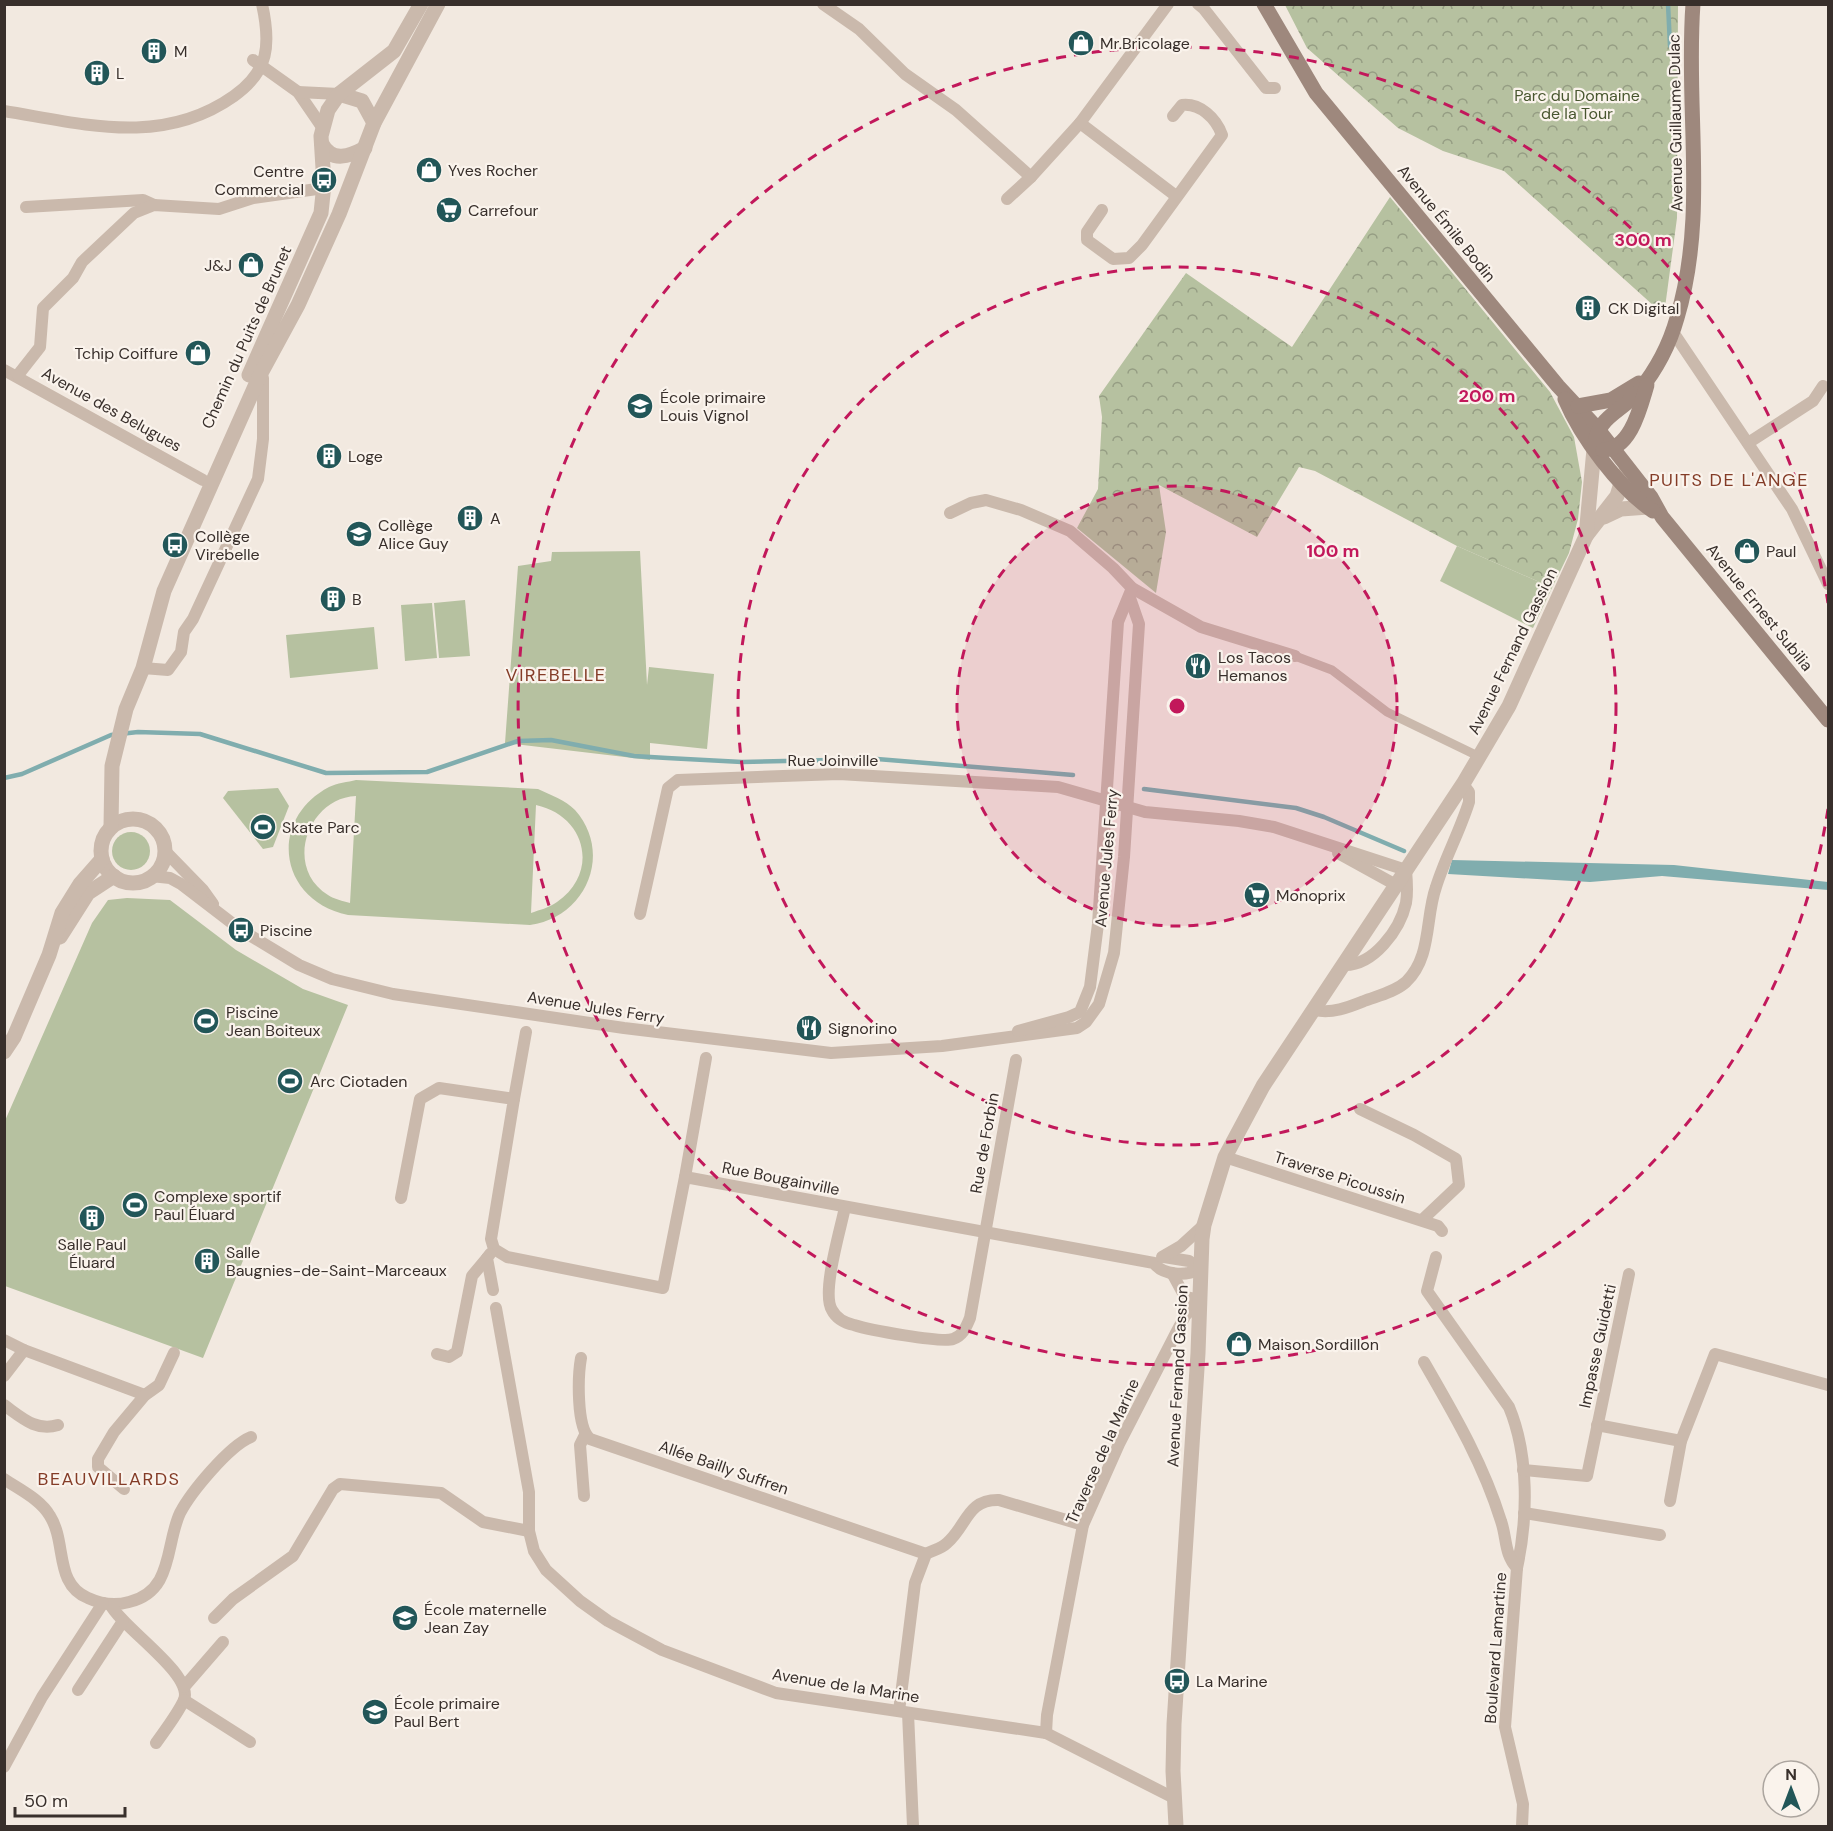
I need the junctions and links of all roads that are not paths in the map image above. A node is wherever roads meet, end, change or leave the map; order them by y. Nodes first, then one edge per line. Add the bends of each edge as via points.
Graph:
1 (262, 4) edge
2 (421, 4) edge
3 (438, 4) edge
4 (823, 4) edge
5 (1168, 4) edge
6 (1198, 4) edge
7 (1264, 4) edge
8 (1277, 4) edge
9 (1693, 4) edge
10 (258, 64) junction
11 (1305, 78) junction
12 (1275, 88) dead end
13 (298, 92) junction
14 (339, 94) junction
15 (4, 111) edge
16 (1173, 116) dead end
17 (374, 123) junction
18 (1080, 123) junction
19 (322, 128) junction
20 (322, 144) junction
21 (365, 148) junction
22 (1031, 177) junction
23 (324, 188) junction
24 (1176, 196) junction
25 (1007, 199) dead end
26 (154, 205) junction
27 (26, 207) dead end
28 (1102, 210) dead end
29 (1673, 332) junction
30 (4, 370) edge
31 (18, 375) junction
32 (260, 375) junction
33 (1649, 377) junction
34 (1823, 386) dead end
35 (1562, 391) junction
36 (1578, 406) junction
37 (1598, 428) junction
38 (1626, 437) junction
39 (1748, 443) junction
40 (1594, 449) junction
41 (1613, 449) junction
42 (1624, 463) junction
43 (1606, 464) junction
44 (203, 480) junction
45 (1593, 480) junction
46 (1622, 482) junction
47 (1648, 507) junction
48 (950, 513) dead end
49 (1662, 517) junction
50 (1599, 520) junction
51 (1586, 536) junction
52 (1828, 584) edge
53 (1131, 593) junction
54 (1295, 656) joint
55 (143, 668) junction
56 (125, 715) junction
57 (1828, 720) edge
58 (1480, 756) junction
59 (1462, 784) junction
60 (111, 794) junction
61 (1106, 801) junction
62 (1127, 807) junction
63 (131, 819) junction
64 (111, 828) junction
65 (1316, 841) junction
66 (165, 851) junction
67 (102, 859) junction
68 (1406, 870) junction
69 (114, 876) junction
70 (152, 876) junction
71 (1396, 885) junction
72 (215, 908) junction
73 (640, 914) dead end
74 (49, 955) junction
75 (1344, 965) junction
76 (1315, 1010) junction
77 (526, 1032) dead end
78 (994, 1038) junction
79 (4, 1052) edge
80 (706, 1058) dead end
81 (1016, 1060) dead end
82 (514, 1099) junction
83 (1360, 1109) dead end
84 (1225, 1157) junction
85 (685, 1177) junction
86 (401, 1198) dead end
87 (845, 1207) junction
88 (1422, 1220) junction
89 (1204, 1225) junction
90 (1442, 1231) dead end
91 (985, 1233) junction
92 (490, 1254) junction
93 (1436, 1257) dead end
94 (1159, 1260) junction
95 (1199, 1269) junction
96 (1172, 1273) junction
97 (1629, 1274) dead end
98 (493, 1290) dead end
99 (1200, 1300) junction
100 (496, 1308) dead end
101 (4, 1340) edge
102 (24, 1350) junction
103 (174, 1353) dead end
104 (437, 1354) dead end
105 (582, 1358) dead end
106 (1424, 1362) dead end
107 (4, 1376) edge
108 (1828, 1385) edge
109 (145, 1395) junction
110 (4, 1405) edge
111 (58, 1425) dead end
112 (1597, 1425) junction
113 (585, 1435) junction
114 (250, 1437) dead end
115 (1681, 1441) junction
116 (1523, 1470) junction
117 (4, 1479) edge
118 (124, 1489) dead end
119 (584, 1496) dead end
120 (1670, 1501) dead end
121 (1524, 1513) junction
122 (1083, 1525) junction
123 (529, 1531) junction
124 (1660, 1535) dead end
125 (926, 1554) junction
126 (1517, 1568) junction
127 (106, 1604) junction
128 (214, 1618) dead end
129 (123, 1622) junction
130 (223, 1642) dead end
131 (184, 1687) junction
132 (78, 1689) dead end
133 (184, 1700) junction
134 (903, 1712) junction
135 (1046, 1733) junction
136 (250, 1742) dead end
137 (156, 1743) dead end
138 (4, 1767) edge
139 (1174, 1798) junction
140 (914, 1827) edge
141 (1176, 1827) edge
142 (1522, 1827) edge

1 - 10 street via 267,53
2 - 14 street, Chemin du Puits de Brunet via 394,51
3 - 17 street, Chemin du Puits de Brunet
4 - 22 street via 859,29 905,74 956,110
5 - 18 street
6 - 12 street via 1266,88
7 - 11 main road, Avenue Émile Bodin
8 - 11 main road, Avenue Émile Bodin
9 - 29 main road, Avenue Guillaume Dulac via 1694,222 1685,288
10 - 13 street
10 - 15 street via 245,88 216,109 170,126 106,128
11 - 35 main road, Avenue Émile Bodin
13 - 14 street
13 - 19 street
14 - 17 street via 362,101
14 - 19 street, Chemin du Puits de Brunet
16 - 24 street via 1182,105 1192,104 1202,108 1222,135
17 - 21 street, Chemin du Puits de Brunet
18 - 22 street
18 - 24 street
19 - 20 street, Chemin du Puits de Brunet
20 - 21 street via 335,156
20 - 23 street, Chemin du Puits de Brunet
21 - 32 street, Chemin du Puits de Brunet via 298,305
22 - 25 street
23 - 26 street via 253,198 219,209
23 - 44 street, Chemin du Puits de Brunet via 321,213
24 - 28 street via 1129,258 1113,259 1087,240 1087,232
26 - 27 street via 143,200
26 - 31 street via 134,213 110,234 81,262 73,278 44,308 40,347
29 - 33 main road, Avenue Guillaume Dulac
29 - 39 street
30 - 31 street, Avenue des Belugues
31 - 44 street, Avenue des Belugues
32 - 55 street, Chemin du Puits de Brunet via 164,591
32 - 55 street via 263,439 258,479 194,619 184,632 181,652 168,670
33 - 36 main road via 1611,400
33 - 37 main road, Avenue Guillaume Dulac
33 - 38 main road, Avenue Guillaume Dulac
34 - 39 street via 1813,401
35 - 36 main road, Avenue Émile Bodin
35 - 40 main road, Avenue Émile Bodin
36 - 37 main road, Avenue Émile Bodin
37 - 40 main road
37 - 41 main road, Avenue Émile Bodin
38 - 41 main road, Avenue Guillaume Dulac
38 - 42 main road, Avenue Guillaume Dulac
39 - 52 street via 1792,509
40 - 41 main road
40 - 43 main road, Avenue Émile Bodin
40 - 45 street, Avenue Fernand Gassion
41 - 42 main road, Avenue Émile Bodin
42 - 43 street
42 - 46 street, Avenue Fernand Gassion
42 - 49 main road, Avenue Ernest Subilia
43 - 45 street via 1597,470
43 - 46 main road, Avenue Émile Bodin
44 - 56 street, Chemin du Puits de Brunet via 153,600
45 - 51 street, Avenue Fernand Gassion
46 - 47 main road, Avenue Ernest Subilia
46 - 50 street, Avenue Fernand Gassion
47 - 49 main road, Avenue Ernest Subilia
47 - 50 street, Avenue Fernand Gassion via 1621,509
48 - 53 street via 987,500 1070,531 1113,568
49 - 57 main road, Avenue Ernest Subilia
50 - 51 street, Avenue Fernand Gassion
51 - 58 street, Avenue Fernand Gassion via 1519,687
53 - 54 street via 1201,627
53 - 61 street, Avenue Jules Ferry via 1118,622
53 - 62 street, Avenue Jules Ferry via 1138,624
54 - 58 street via 1332,670 1387,712
55 - 56 street, Chemin du Puits de Brunet
56 - 60 street, Chemin du Puits de Brunet via 112,766
58 - 59 street, Avenue Fernand Gassion
59 - 68 street, Avenue Fernand Gassion
59 - 76 street via 1469,792 1469,802 1432,898 1418,965 1392,991 1350,1006 1325,1012
60 - 63 street
60 - 64 street, Chemin du Puits de Brunet
61 - 62 street, Rue Joinville
61 - 73 street, Rue Joinville via 1058,787 872,775 678,780 668,788
61 - 78 street, Avenue Jules Ferry via 1098,924 1085,1002 1080,1012 1069,1017
62 - 65 street, Rue Joinville via 1274,827
62 - 78 street, Avenue Jules Ferry via 1114,953 1094,1014 1077,1028
63 - 64 street
63 - 66 street via 140,819 155,828
64 - 67 street via 102,842
65 - 68 street
65 - 71 street
66 - 70 street
66 - 72 street, Avenue Jules Ferry
67 - 69 street
67 - 74 street via 70,898
68 - 71 street, Avenue Fernand Gassion
68 - 75 street via 1407,893 1400,922 1368,959
69 - 70 street via 136,882
69 - 74 street via 88,893
70 - 72 street, Avenue Jules Ferry via 170,878
71 - 75 street, Avenue Fernand Gassion
72 - 78 street, Avenue Jules Ferry via 241,930 299,965 332,979 393,994 624,1029 831,1053 891,1051
74 - 79 street
75 - 76 street, Avenue Fernand Gassion
76 - 84 street, Avenue Fernand Gassion via 1263,1086
77 - 82 street
80 - 85 street
81 - 91 street, Rue de Forbin
82 - 86 street via 439,1088 420,1099
82 - 92 street
83 - 88 street via 1456,1159 1459,1185
84 - 88 street, Traverse Picoussin
84 - 89 street, Avenue Fernand Gassion
85 - 87 street, Rue Bougainville
85 - 92 street via 663,1288
87 - 91 street, Rue Bougainville
87 - 91 street, Rue de Forbin via 828,1292 829,1303 839,1319 854,1325 941,1340 959,1336 970,1318
88 - 90 street, Traverse Picoussin
89 - 94 street
89 - 95 street, Avenue Fernand Gassion
91 - 94 street, Rue Bougainville
92 - 98 street
92 - 104 street via 472,1276 457,1352 448,1357
93 - 116 street via 1427,1291 1509,1407 1515,1420
94 - 95 street, Rue Bougainville via 1190,1261
94 - 96 street, Rue Bougainville via 1157,1267
95 - 96 street via 1190,1275
95 - 99 street, Avenue Fernand Gassion
96 - 99 street, Rue Bougainville via 1185,1297
97 - 112 street, Impasse Guidetti
99 - 122 street, Traverse de la Marine via 1176,1333
99 - 139 street, Avenue Fernand Gassion via 1174,1724
100 - 123 street, Avenue de la Marine via 529,1492
101 - 102 street
102 - 107 street
102 - 109 street
103 - 109 street via 165,1377
105 - 113 street via 579,1388
106 - 126 street via 1481,1464 1502,1523 1508,1558
108 - 115 street via 1715,1354
109 - 118 street via 114,1432 97,1463
110 - 111 street via 32,1424 50,1428
112 - 115 street
112 - 116 street, Impasse Guidetti via 1587,1476
113 - 119 street via 580,1445
113 - 125 street, Allée Bailly Suffren
114 - 127 street via 235,1446 188,1501 175,1526 165,1571 156,1584 134,1601
115 - 120 street
116 - 121 street, Boulevard Lamartine
117 - 127 street via 40,1503 49,1514 71,1587 82,1596
121 - 124 street
121 - 126 street, Boulevard Lamartine
122 - 125 street via 988,1500 978,1503 944,1546
122 - 135 street, Traverse de la Marine
123 - 128 street via 483,1522 441,1493 340,1484 333,1489 293,1556 233,1599
123 - 134 street, Avenue de la Marine via 539,1561 555,1578 608,1621 662,1650 776,1693
125 - 134 street via 915,1583
126 - 142 street, Boulevard Lamartine via 1505,1727 1523,1804
127 - 129 street
127 - 138 street via 42,1697
129 - 131 street via 174,1671
129 - 132 street
130 - 131 street
131 - 133 street
133 - 136 street
133 - 137 street
134 - 135 street, Avenue de la Marine
134 - 140 street
135 - 139 street, Avenue de la Marine
139 - 141 street, Avenue Fernand Gassion

